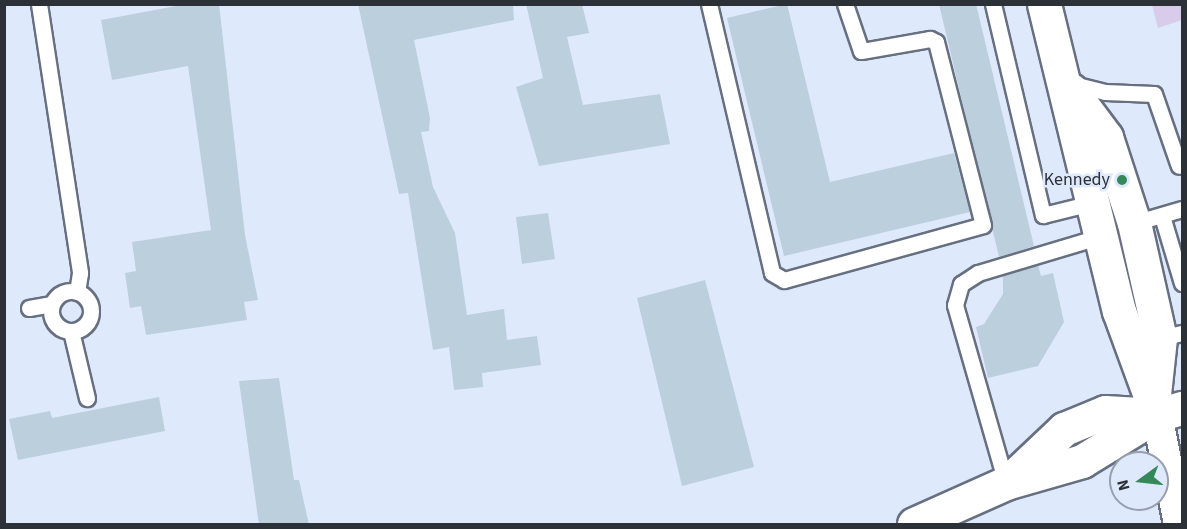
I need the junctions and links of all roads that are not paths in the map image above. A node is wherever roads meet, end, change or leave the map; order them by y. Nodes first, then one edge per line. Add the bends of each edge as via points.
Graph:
1 (39, 4) edge
2 (709, 4) edge
3 (845, 4) edge
4 (993, 4) edge
5 (1044, 4) edge
6 (1064, 82) junction
7 (1179, 166) dead end
8 (1092, 203) junction
9 (1182, 209) edge
10 (1148, 220) junction
11 (1101, 236) junction
12 (1182, 283) edge
13 (77, 292) junction
14 (52, 304) junction
15 (29, 308) dead end
16 (71, 331) junction
17 (1171, 335) edge
18 (87, 398) dead end
19 (1165, 406) edge
20 (1006, 483) junction
21 (914, 525) edge
22 (1179, 525) edge

1 - 13 lane via 80,273
2 - 3 lane via 772,273 784,280 978,230 983,225 936,42 930,39 861,51
4 - 8 lane via 1042,215
5 - 6 street
6 - 7 lane via 1105,92 1154,94
6 - 8 street
6 - 10 street via 1106,137
8 - 11 street
9 - 10 lane
10 - 12 lane
10 - 17 street
11 - 19 street via 1119,311
11 - 20 lane via 978,273 961,284 955,304
13 - 14 lane via 62,293
13 - 16 lane via 88,303 89,318
14 - 15 lane
14 - 16 lane via 57,326
16 - 18 lane
17 - 19 street
19 - 20 street via 1082,461
19 - 22 street
20 - 21 street

